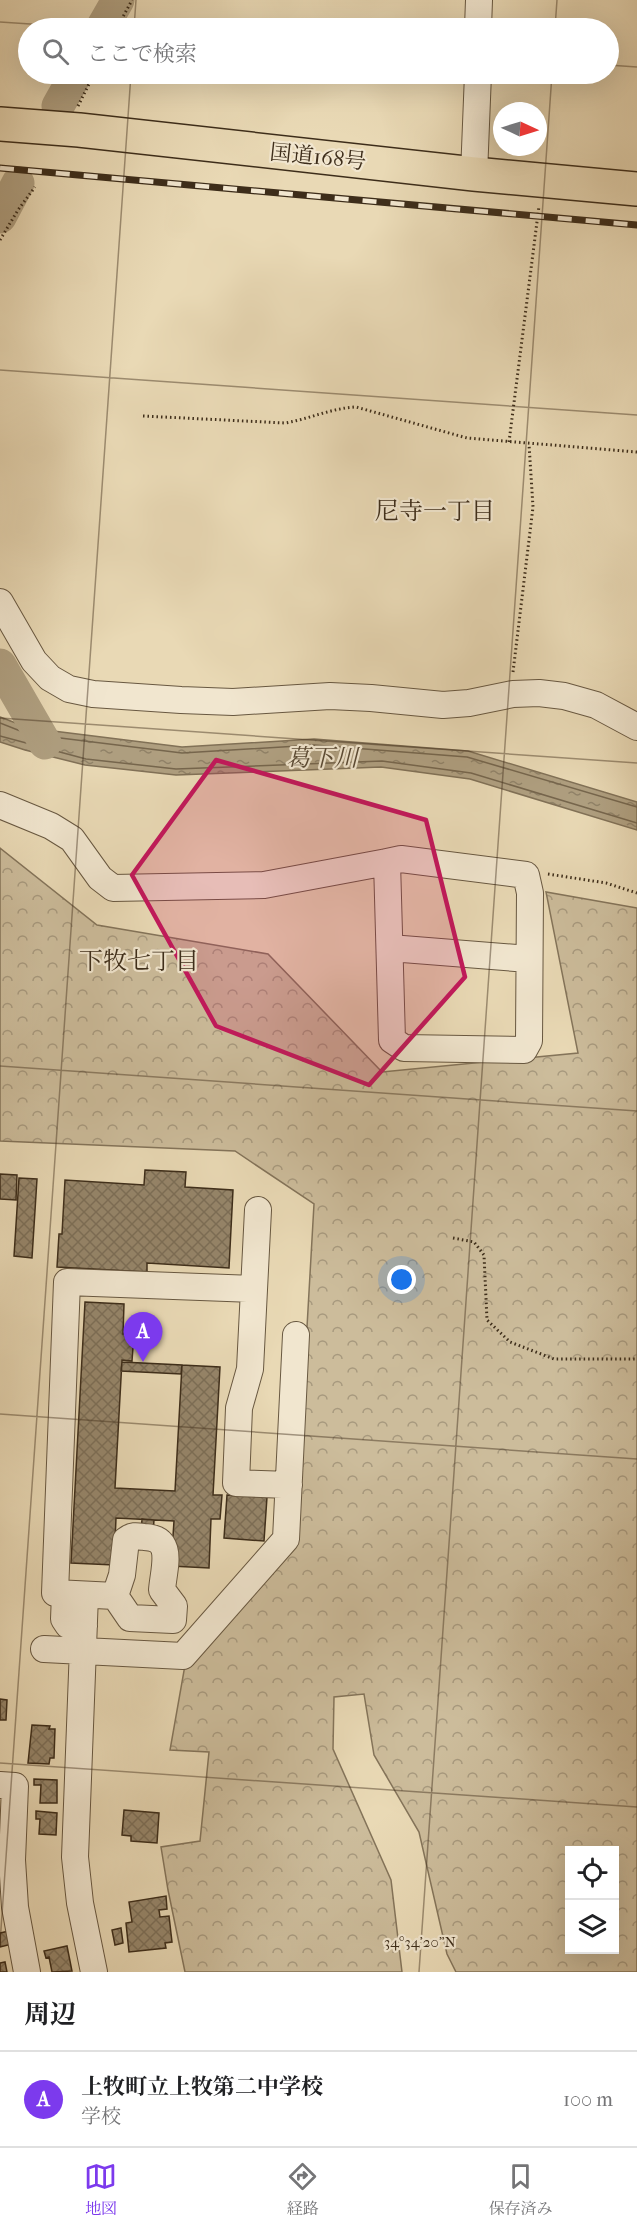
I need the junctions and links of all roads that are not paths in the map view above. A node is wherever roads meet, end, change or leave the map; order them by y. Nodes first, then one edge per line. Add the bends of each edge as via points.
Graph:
1 (478, 0) edge
2 (478, 18) edge
3 (478, 84) edge
4 (0, 124) edge
5 (474, 174) junction
6 (637, 189) edge
7 (0, 602) edge
8 (637, 727) edge
9 (0, 805) edge
10 (387, 862) junction
11 (390, 948) junction
12 (529, 959) junction
13 (258, 1210) dead end
14 (254, 1289) junction
15 (296, 1335) dead end
16 (289, 1485) junction
17 (75, 1594) junction
18 (115, 1596) dead end
19 (44, 1649) dead end
20 (82, 1651) junction
21 (0, 1785) edge
22 (27, 1972) edge
23 (94, 1972) edge

1 - 2 street
3 - 5 street
4 - 5 highway, 国道168号
5 - 6 highway, 国道168号
7 - 8 street via 34,661 50,678 69,689 93,694 233,702 330,696 443,705 539,693 596,705
9 - 10 street via 72,839 100,878 113,888 264,885
10 - 11 street
10 - 12 street via 401,859 526,875 530,893
11 - 12 street
11 - 12 street via 392,1040 404,1048 524,1050 529,1041
13 - 14 street
14 - 16 street via 250,1369 239,1407 236,1484
14 - 17 street via 67,1282 55,1593
15 - 16 street
16 - 20 street via 286,1539 183,1656
17 - 18 street
17 - 20 street via 84,1626
19 - 20 street
20 - 23 street via 75,1857
21 - 22 street via 15,1786 15,1907

